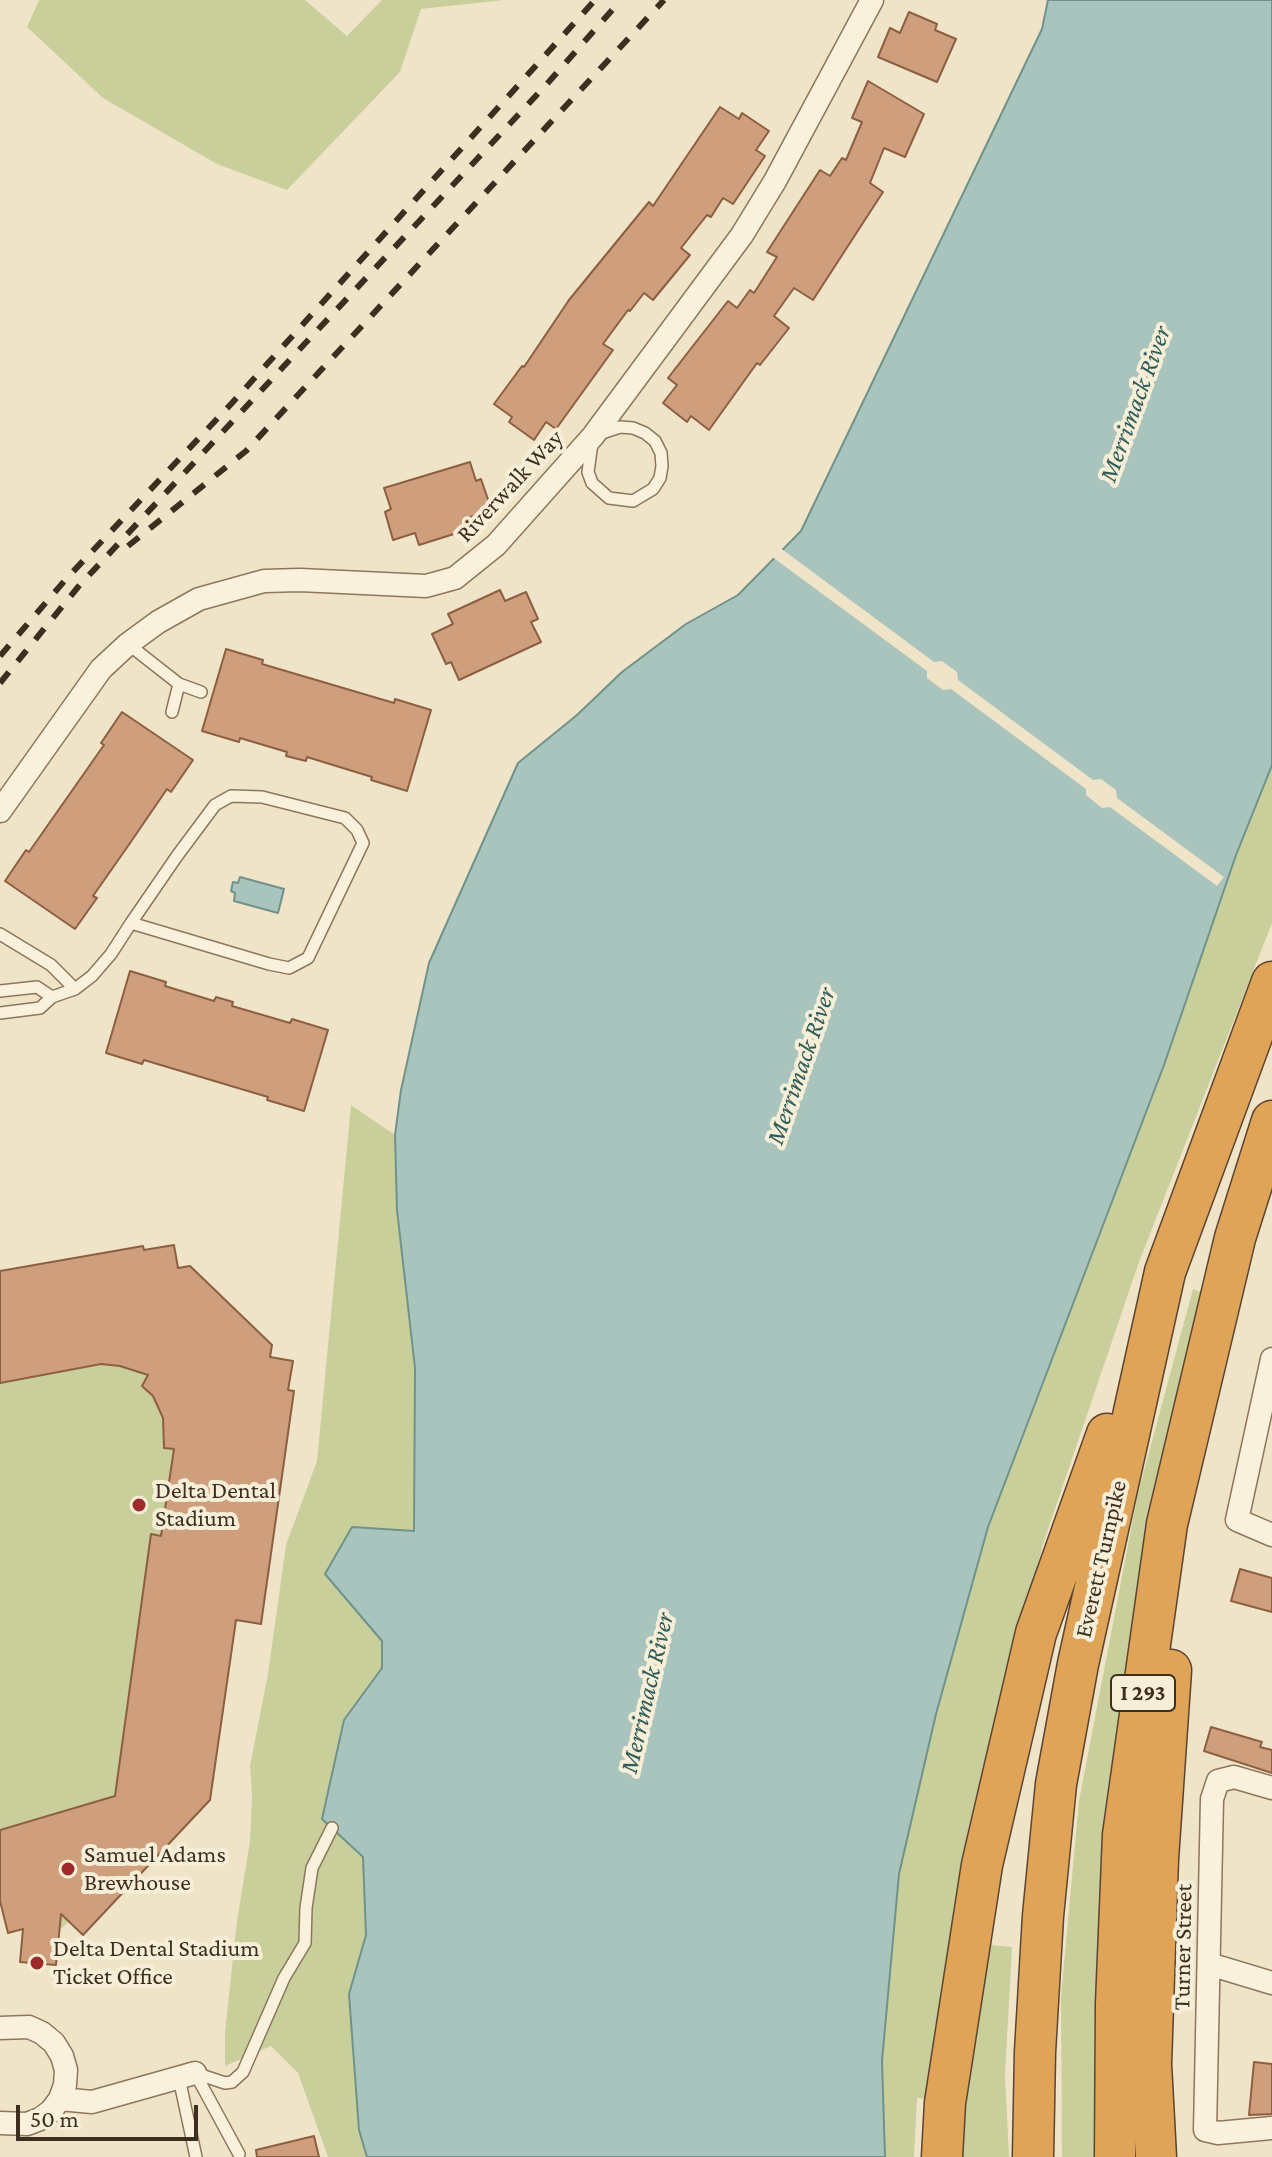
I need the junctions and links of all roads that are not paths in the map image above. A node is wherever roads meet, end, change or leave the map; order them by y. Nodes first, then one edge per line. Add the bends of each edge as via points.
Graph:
1 (872, 0) edge
2 (593, 436) junction
3 (128, 644) junction
4 (179, 684) junction
5 (201, 692) dead end
6 (172, 712) dead end
7 (0, 811) edge
8 (131, 923) junction
9 (0, 934) edge
10 (1272, 982) edge
11 (75, 989) junction
12 (0, 991) edge
13 (52, 997) junction
14 (0, 1013) edge
15 (1272, 1121) edge
16 (1235, 1238) junction
17 (1165, 1272) junction
18 (1272, 1359) edge
19 (1272, 1535) edge
20 (1272, 1788) edge
21 (332, 1828) dead end
22 (1209, 1964) junction
23 (1272, 1983) edge
24 (0, 2028) edge
25 (187, 2076) junction
26 (60, 2099) junction
27 (0, 2123) edge
28 (1272, 2128) edge
29 (239, 2154) dead end
30 (196, 2157) edge
31 (942, 2157) edge
32 (1033, 2157) edge
33 (1115, 2157) edge
34 (1156, 2157) edge

1 - 2 street, Riverwalk Way via 742,235
2 - 2 lane via 633,428 655,441 662,466 653,489 633,501 600,492 588,472
2 - 3 street, Riverwalk Way via 496,545 455,578 426,586 264,581 199,599
3 - 4 lane
3 - 7 street, Riverwalk Way via 101,669
4 - 5 lane
4 - 6 lane
8 - 8 lane via 215,805 231,796 262,797 345,818 363,843 308,958 289,968
8 - 11 lane via 111,954
9 - 11 lane via 51,965
10 - 17 highway, Everett Turnpike / I 293
11 - 13 lane
12 - 13 lane via 37,987
13 - 14 lane via 40,1008
15 - 16 highway, I 293
16 - 33 highway, I 293 via 1167,1524 1123,1835
16 - 34 highway via 1170,1677 1151,2064
17 - 31 highway via 1036,1633 982,1865 945,2103
17 - 32 highway, Everett Turnpike / I 293 via 1056,1784 1042,1931
18 - 19 street via 1237,1520
20 - 22 street, Turner Street via 1234,1777 1218,1781 1212,1799
21 - 25 lane via 312,1868 305,1943 243,2072 225,2083
22 - 23 street
22 - 28 street, Turner Street via 1205,2130
24 - 26 street via 29,2027 54,2043 66,2070
25 - 26 street via 92,2102
25 - 29 lane
25 - 30 lane
26 - 27 street via 40,2119

